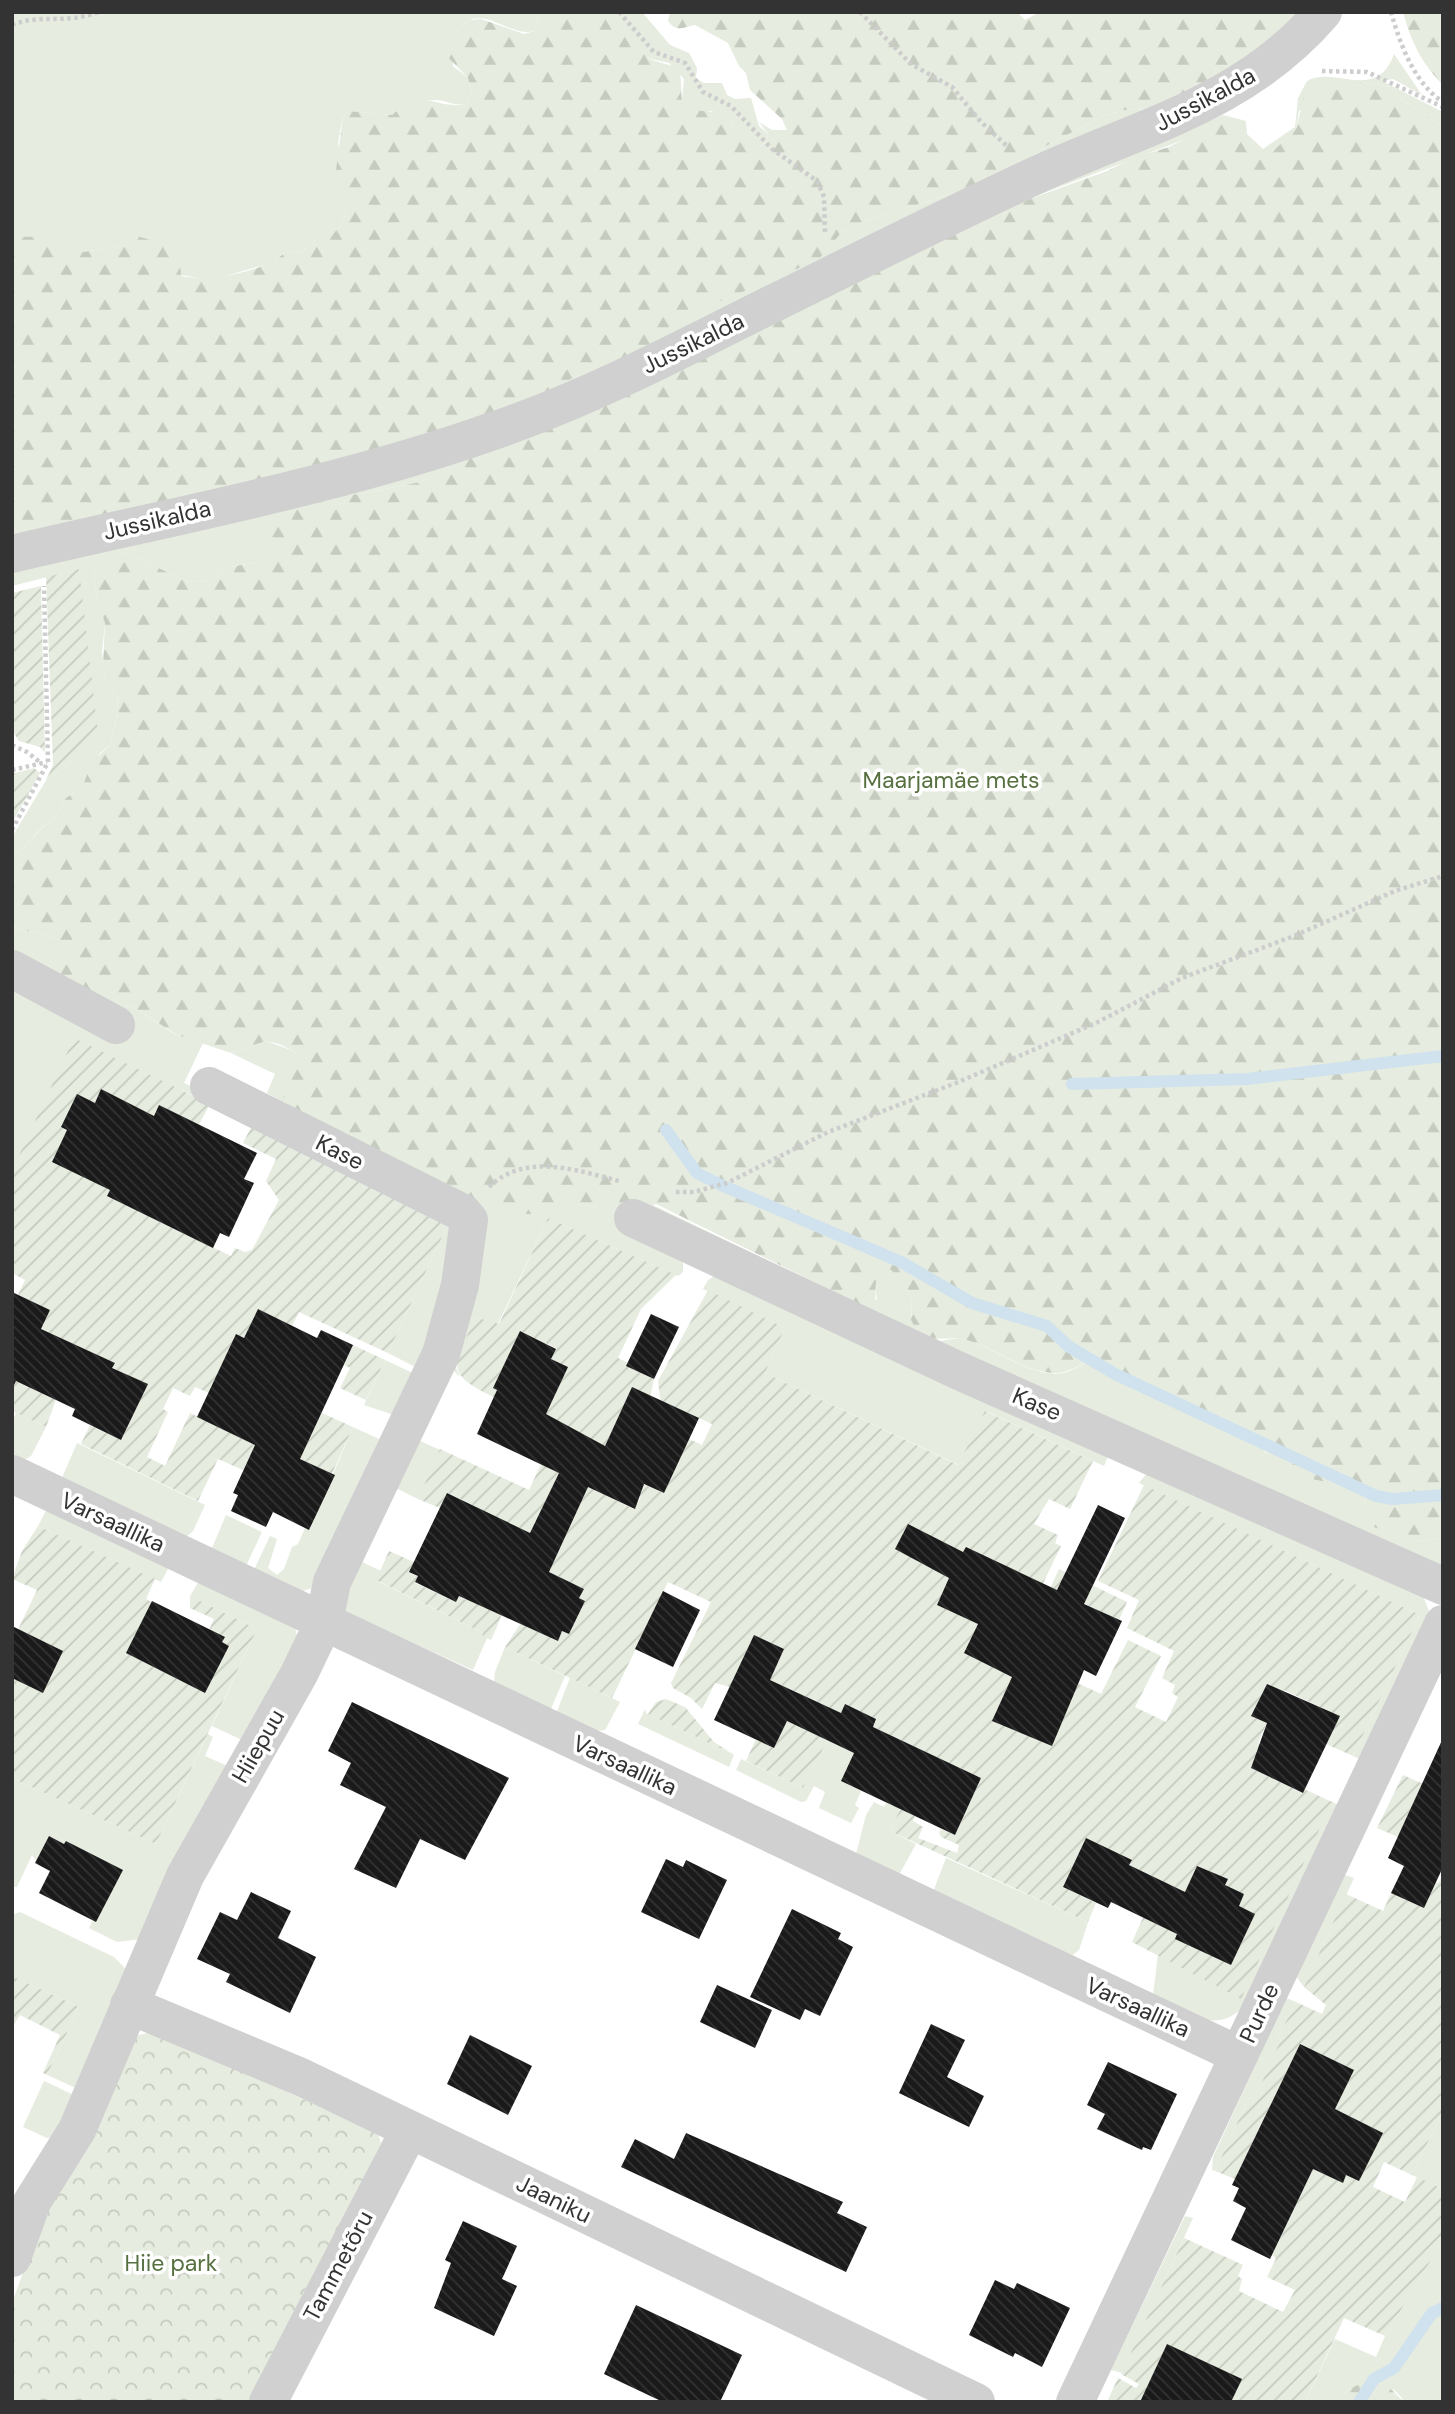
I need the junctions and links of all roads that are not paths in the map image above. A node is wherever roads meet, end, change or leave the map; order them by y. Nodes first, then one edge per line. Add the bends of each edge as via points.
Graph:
1 (1323, 12) edge
2 (12, 554) edge
3 (12, 969) edge
4 (116, 1025) dead end
5 (209, 1086) dead end
6 (633, 1218) dead end
7 (469, 1220) joint
8 (12, 1474) edge
9 (1443, 1586) edge
10 (324, 1622) junction
11 (1443, 1623) edge
12 (128, 2005) junction
13 (1239, 2055) junction
14 (409, 2131) junction
15 (21, 2207) edge
16 (12, 2258) edge
17 (268, 2402) edge
18 (976, 2402) edge
19 (1075, 2402) edge

1 - 2 street, Jussikalda via 1288,50 1180,117 1031,177 656,363 496,430 354,474
3 - 4 street
5 - 7 street, Kase
6 - 9 street, Kase via 957,1370
7 - 10 street, Hiiepuu via 460,1284 441,1354 331,1582
8 - 10 street, Varsaallika
10 - 12 street, Hiiepuu via 191,1865
10 - 13 street, Varsaallika
11 - 13 street, Purde
12 - 14 street, Jaaniku via 301,2077
12 - 15 street, Hiiepuu via 77,2130
13 - 19 street, Purde
14 - 17 street, Tammetõru
14 - 18 street, Jaaniku
15 - 16 street, Hiiepuu

